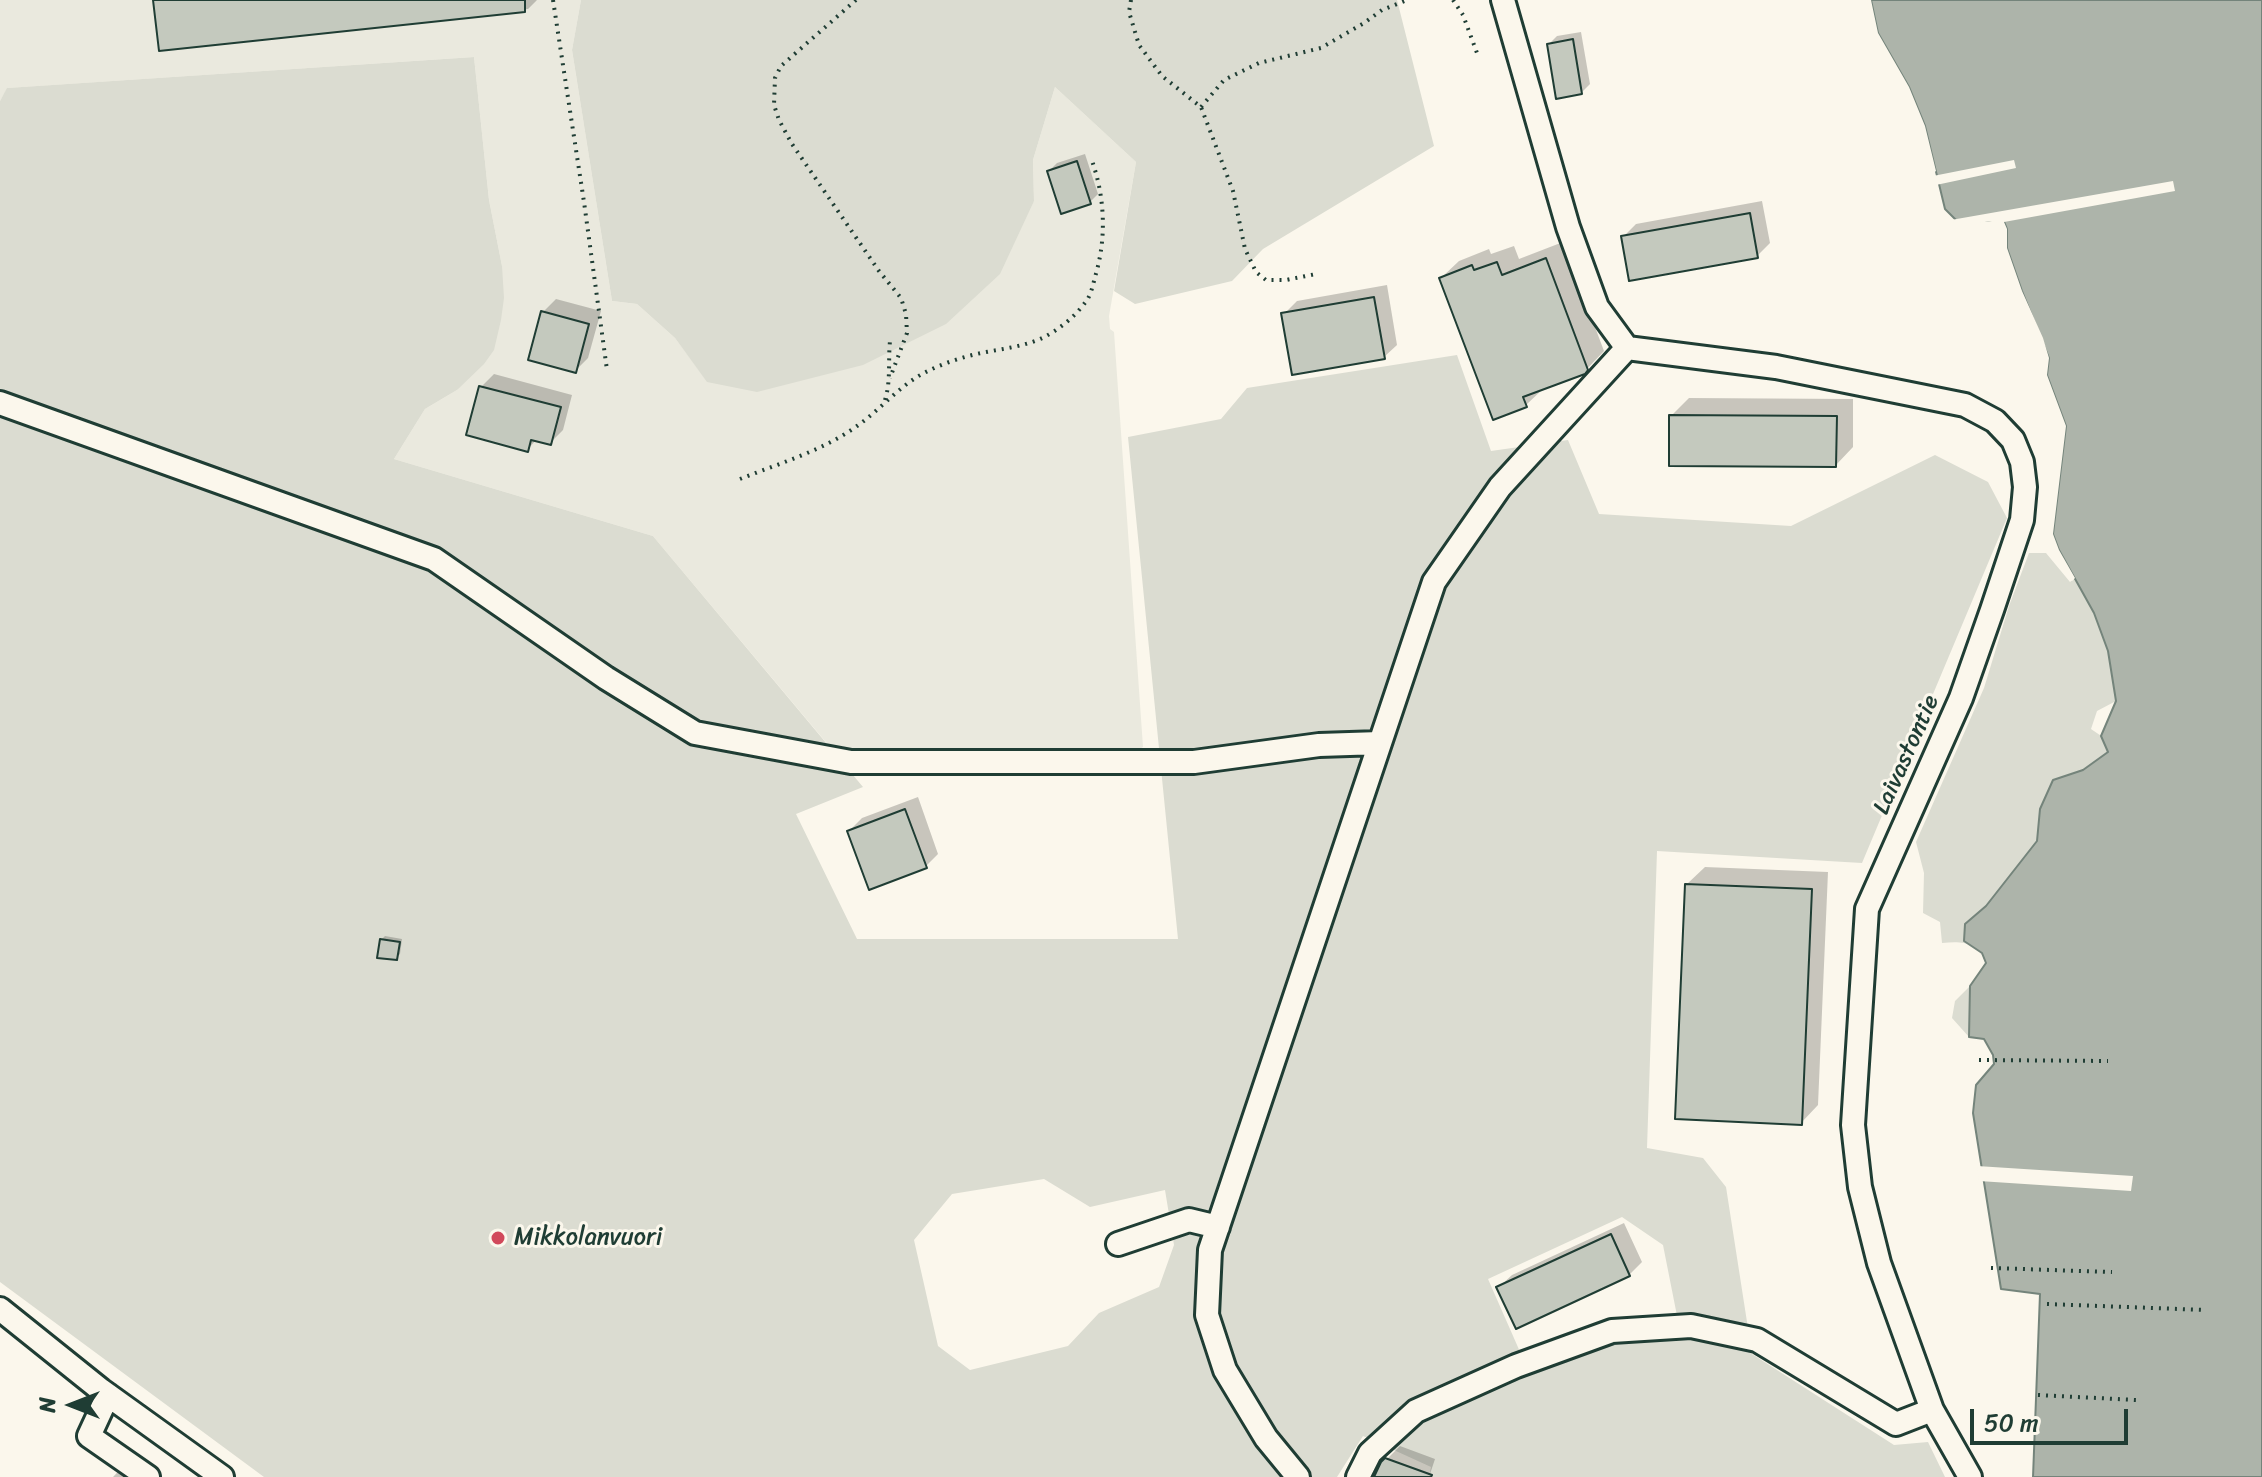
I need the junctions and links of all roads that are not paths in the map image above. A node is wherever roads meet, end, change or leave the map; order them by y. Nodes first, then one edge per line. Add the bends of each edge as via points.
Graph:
1 (1503, 0) edge
2 (1627, 348) junction
3 (0, 403) edge
4 (1380, 743) junction
5 (1218, 1227) junction
6 (1118, 1244) dead end
7 (0, 1309) edge
8 (108, 1395) junction
9 (1932, 1410) junction
10 (148, 1477) edge
11 (222, 1477) edge
12 (1298, 1477) edge
13 (1358, 1477) edge
14 (1970, 1477) edge

1 - 2 street via 1568,227 1597,307
2 - 4 street via 1500,487 1434,582
2 - 9 street, Laivastontie via 1776,367 1965,405 1995,421 2013,440 2022,462 2022,520 1977,654 1867,909 1853,1125 1860,1187 1879,1263
3 - 4 street via 434,559 695,733 851,762 1194,762 1319,745
4 - 5 street
5 - 6 street via 1189,1220
5 - 12 street via 1210,1250 1207,1315 1225,1370 1266,1438
7 - 8 street
8 - 10 street via 89,1436
8 - 11 street
9 - 13 street via 1896,1424 1757,1340 1691,1326 1612,1331 1416,1411 1370,1453
9 - 14 street, Laivastontie

